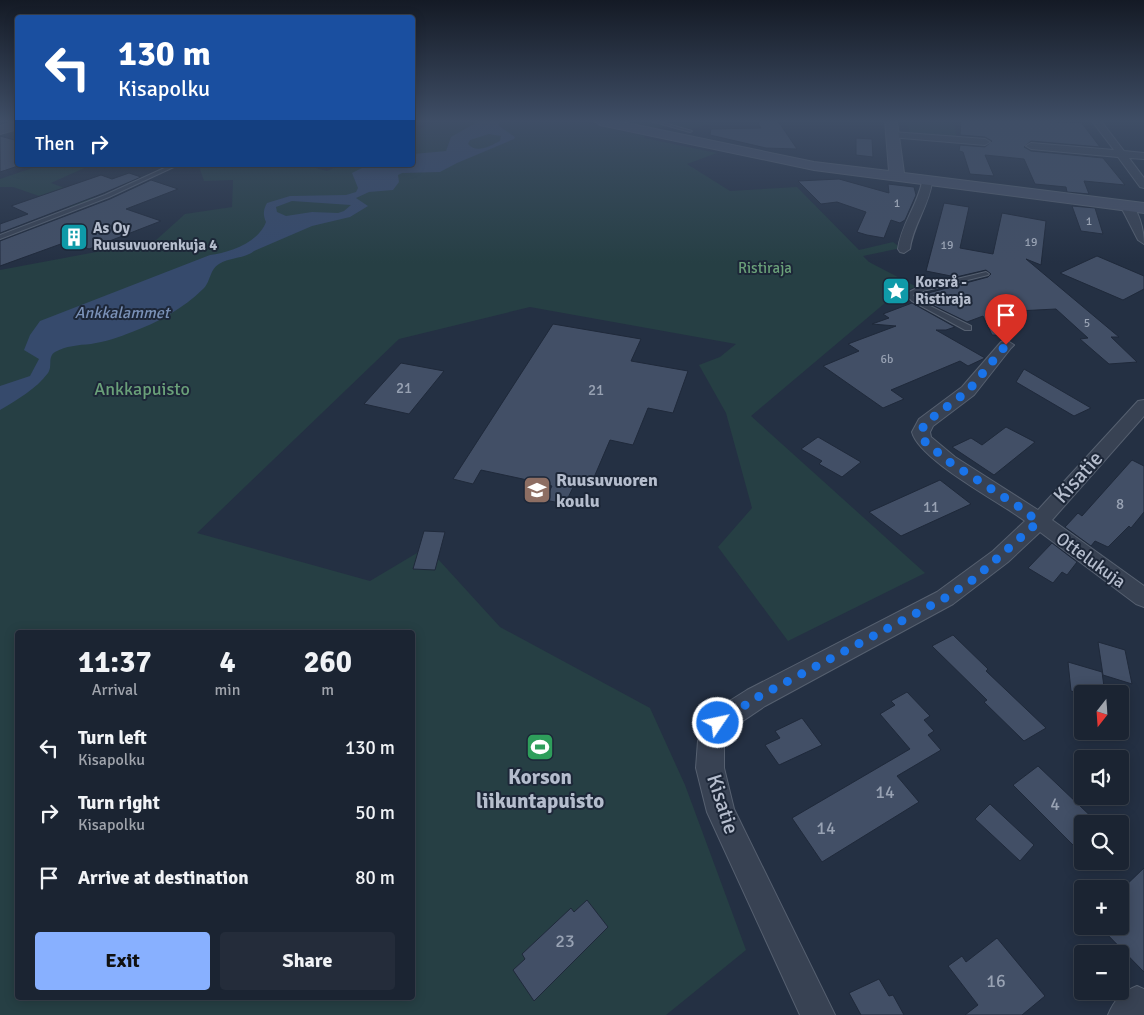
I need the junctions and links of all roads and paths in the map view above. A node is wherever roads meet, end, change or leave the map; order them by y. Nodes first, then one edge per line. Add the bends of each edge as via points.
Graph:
1 (167, 168) edge
2 (830, 168) edge
3 (896, 168) edge
4 (1132, 168) edge
5 (897, 178) junction
6 (928, 182) junction
7 (1144, 185) edge
8 (1126, 205) junction
9 (1144, 208) edge
10 (0, 236) edge
11 (1144, 240) edge
12 (904, 249) dead end
13 (986, 274) dead end
14 (968, 328) dead end
15 (1006, 345) dead end
16 (1144, 405) edge
17 (1038, 522) junction
18 (1144, 598) edge
19 (818, 1015) edge

1 - 10 lane via 97,200
2 - 5 main road
3 - 5 main road
4 - 7 street
5 - 6 main road
6 - 8 main road
6 - 12 street via 904,238
8 - 9 main road
8 - 11 street
13 - 14 lane via 908,294
15 - 17 street, Ottelukuja via 968,391 925,423 921,432 923,440 948,461
16 - 17 street, Kisatie
17 - 18 street, Ottelukuja
17 - 19 street, Kisatie via 974,579 945,598 756,698 718,723 711,742 710,768 721,812

